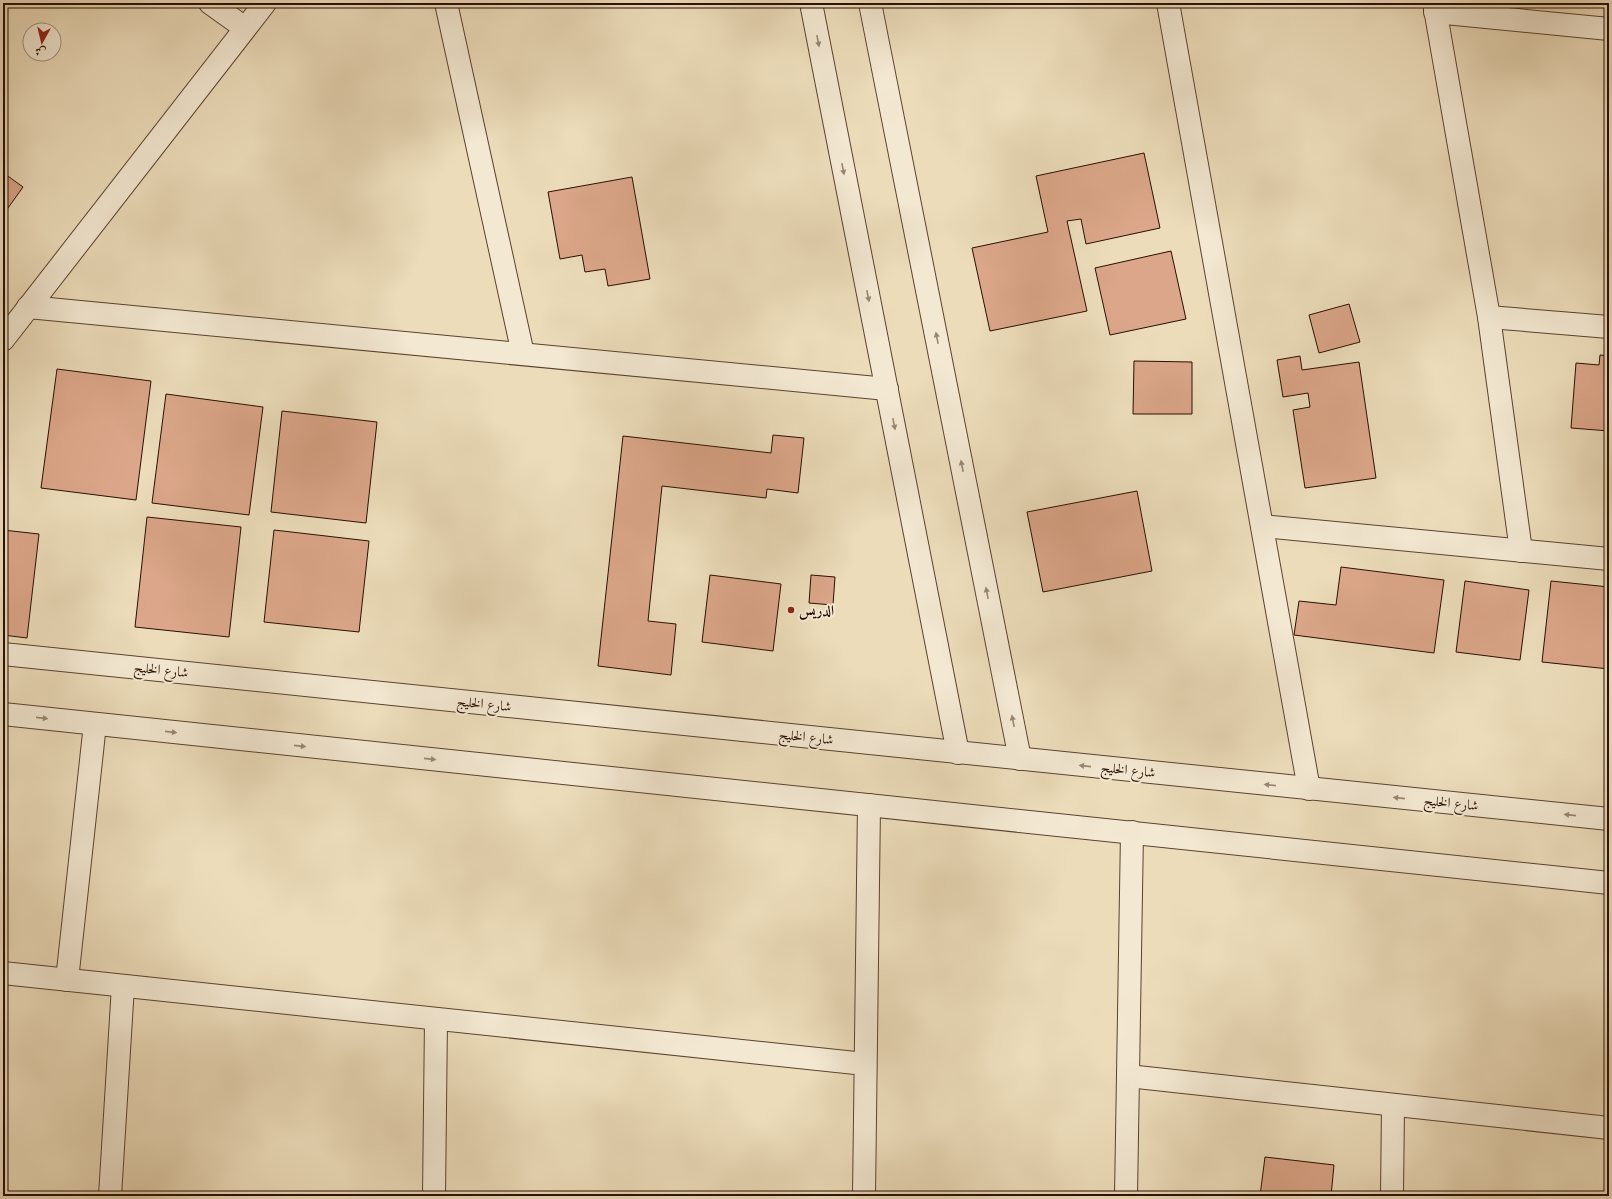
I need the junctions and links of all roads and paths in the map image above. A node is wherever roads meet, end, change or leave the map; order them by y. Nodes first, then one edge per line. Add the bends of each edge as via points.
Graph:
1 (210, 3) edge
2 (265, 3) edge
3 (446, 3) edge
4 (811, 3) edge
5 (870, 3) edge
6 (1168, 3) edge
7 (1435, 8) edge
8 (245, 28) junction
9 (1609, 29) edge
10 (28, 307) junction
11 (1489, 317) junction
12 (1609, 327) edge
13 (3, 340) edge
14 (523, 354) junction
15 (887, 388) junction
16 (1262, 526) junction
17 (1522, 551) junction
18 (1609, 559) edge
19 (3, 654) edge
20 (3, 714) edge
21 (95, 724) junction
22 (958, 753) junction
23 (1020, 759) junction
24 (1310, 789) junction
25 (869, 805) junction
26 (1609, 819) edge
27 (1132, 832) junction
28 (1609, 882) edge
29 (3, 973) edge
30 (67, 980) junction
31 (123, 986) junction
32 (436, 1019) junction
33 (865, 1064) junction
34 (1128, 1076) junction
35 (1393, 1105) junction
36 (1609, 1128) edge
37 (110, 1196) edge
38 (434, 1196) edge
39 (864, 1196) edge
40 (1126, 1196) edge
41 (1392, 1196) edge

1 - 8 street
2 - 8 street
3 - 14 street
4 -> 15 street
23 -> 5 street
6 - 16 street
7 - 9 street
7 - 11 street
8 - 10 street
10 - 13 street
10 - 14 street
11 - 12 street
11 - 17 street
14 - 15 street
15 -> 22 street
16 - 17 street
16 - 24 street
17 - 18 street
19 - 22 street, شارع الخليج
20 -> 21 street
21 -> 25 street
21 - 30 street
22 - 23 street, شارع الخليج
24 -> 23 street, شارع الخليج
26 -> 24 street, شارع الخليج
25 - 27 street
25 - 33 street
27 - 28 street
27 - 34 street
29 - 30 street
30 - 31 street
31 - 32 street
31 - 37 street
32 - 33 street
32 - 38 street
33 - 39 street
34 - 35 street
34 - 40 street
35 - 36 street
35 - 41 street

